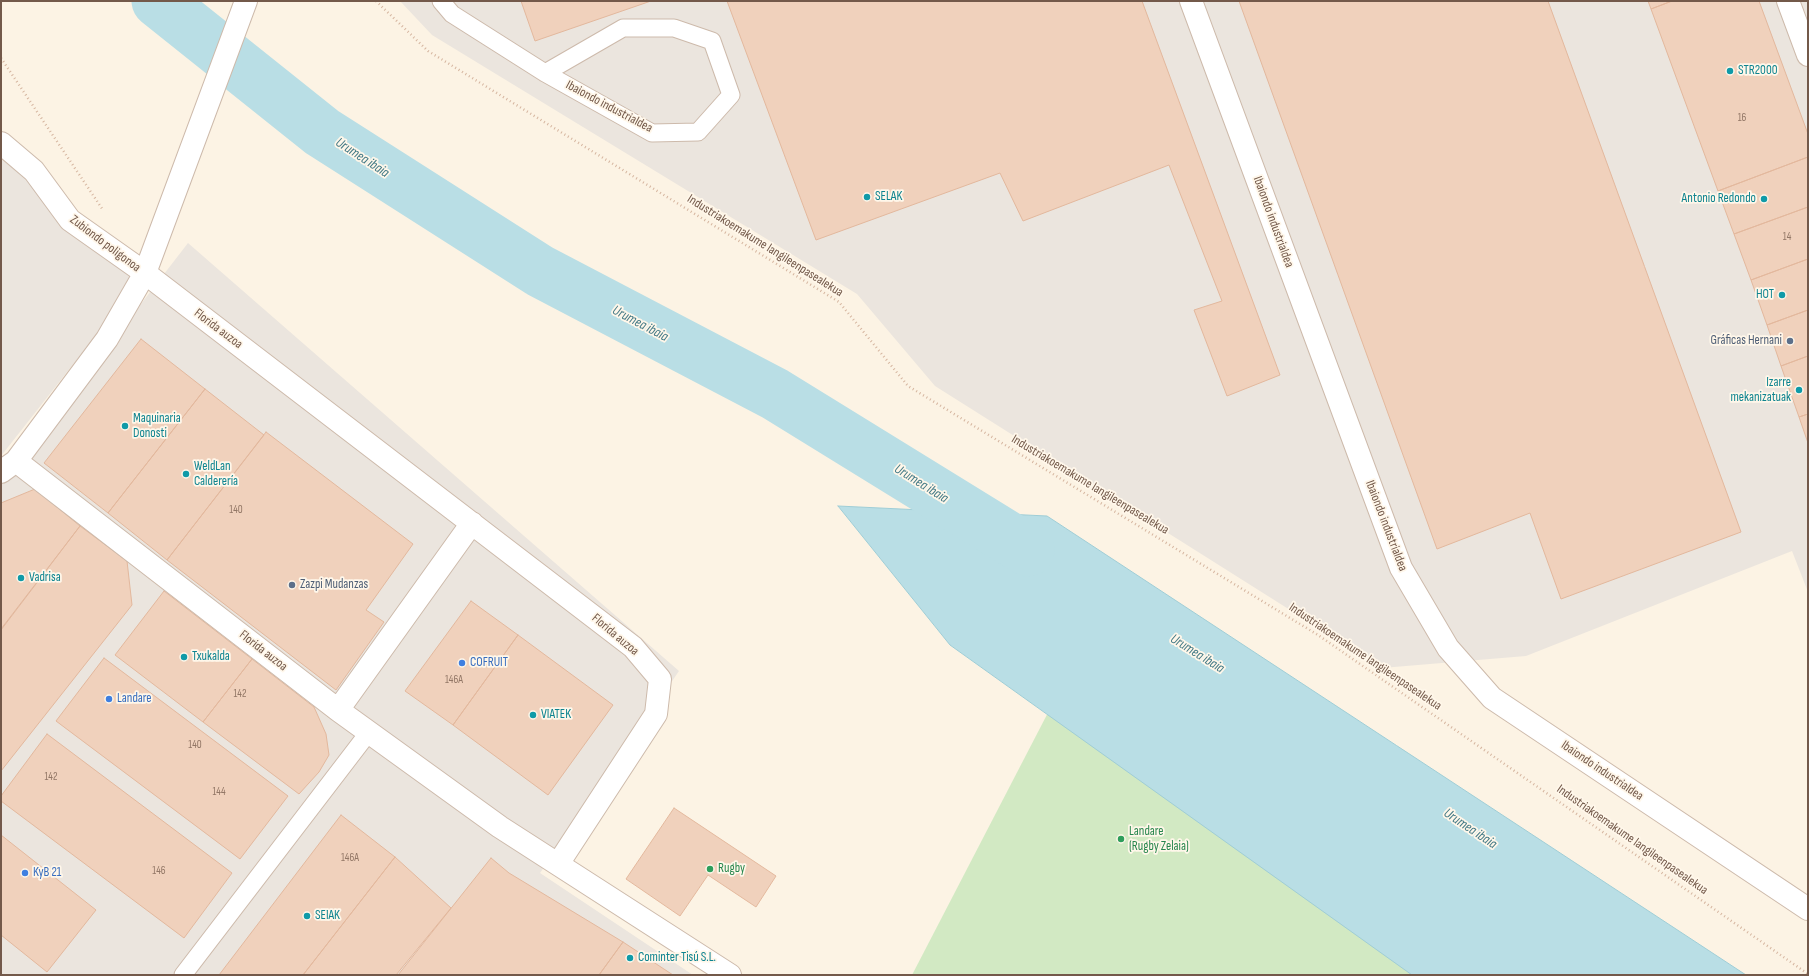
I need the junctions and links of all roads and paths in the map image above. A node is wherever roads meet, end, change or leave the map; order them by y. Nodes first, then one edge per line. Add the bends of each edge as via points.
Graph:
1 (246, 1) edge
2 (376, 1) edge
3 (441, 1) edge
4 (1191, 1) edge
5 (1788, 1) edge
6 (1808, 56) edge
7 (1, 58) edge
8 (545, 73) junction
9 (1, 144) edge
10 (106, 215) dead end
11 (146, 273) junction
12 (9, 466) edge
13 (472, 523) junction
14 (338, 710) junction
15 (368, 732) junction
16 (558, 864) junction
17 (1808, 909) edge
18 (1808, 974) edge
19 (183, 975) edge
20 (730, 975) edge

1 - 11 street
2 - 18 path, Industriakoemakume langileenpasealekua via 428,51 839,302 908,386 1318,635
3 - 8 lane, Ibaiondo industrialdea via 452,14
4 - 17 street, Ibaiondo industrialdea via 1401,568 1448,648 1492,698
5 - 6 street
7 - 10 path
8 - 8 lane, Ibaiondo industrialdea via 622,28 674,28 712,41 732,94 698,132 652,133
9 - 11 street, Zubiondo poligonoa via 34,171 70,220
11 - 12 street, Florida auzoa via 107,338
11 - 13 street, Florida auzoa
12 - 14 street, Florida auzoa
13 - 14 street
13 - 16 street, Florida auzoa via 633,647 660,679 656,714
14 - 15 street, Florida auzoa
15 - 16 street, Florida auzoa via 500,827
15 - 19 lane
16 - 20 street, Florida auzoa

